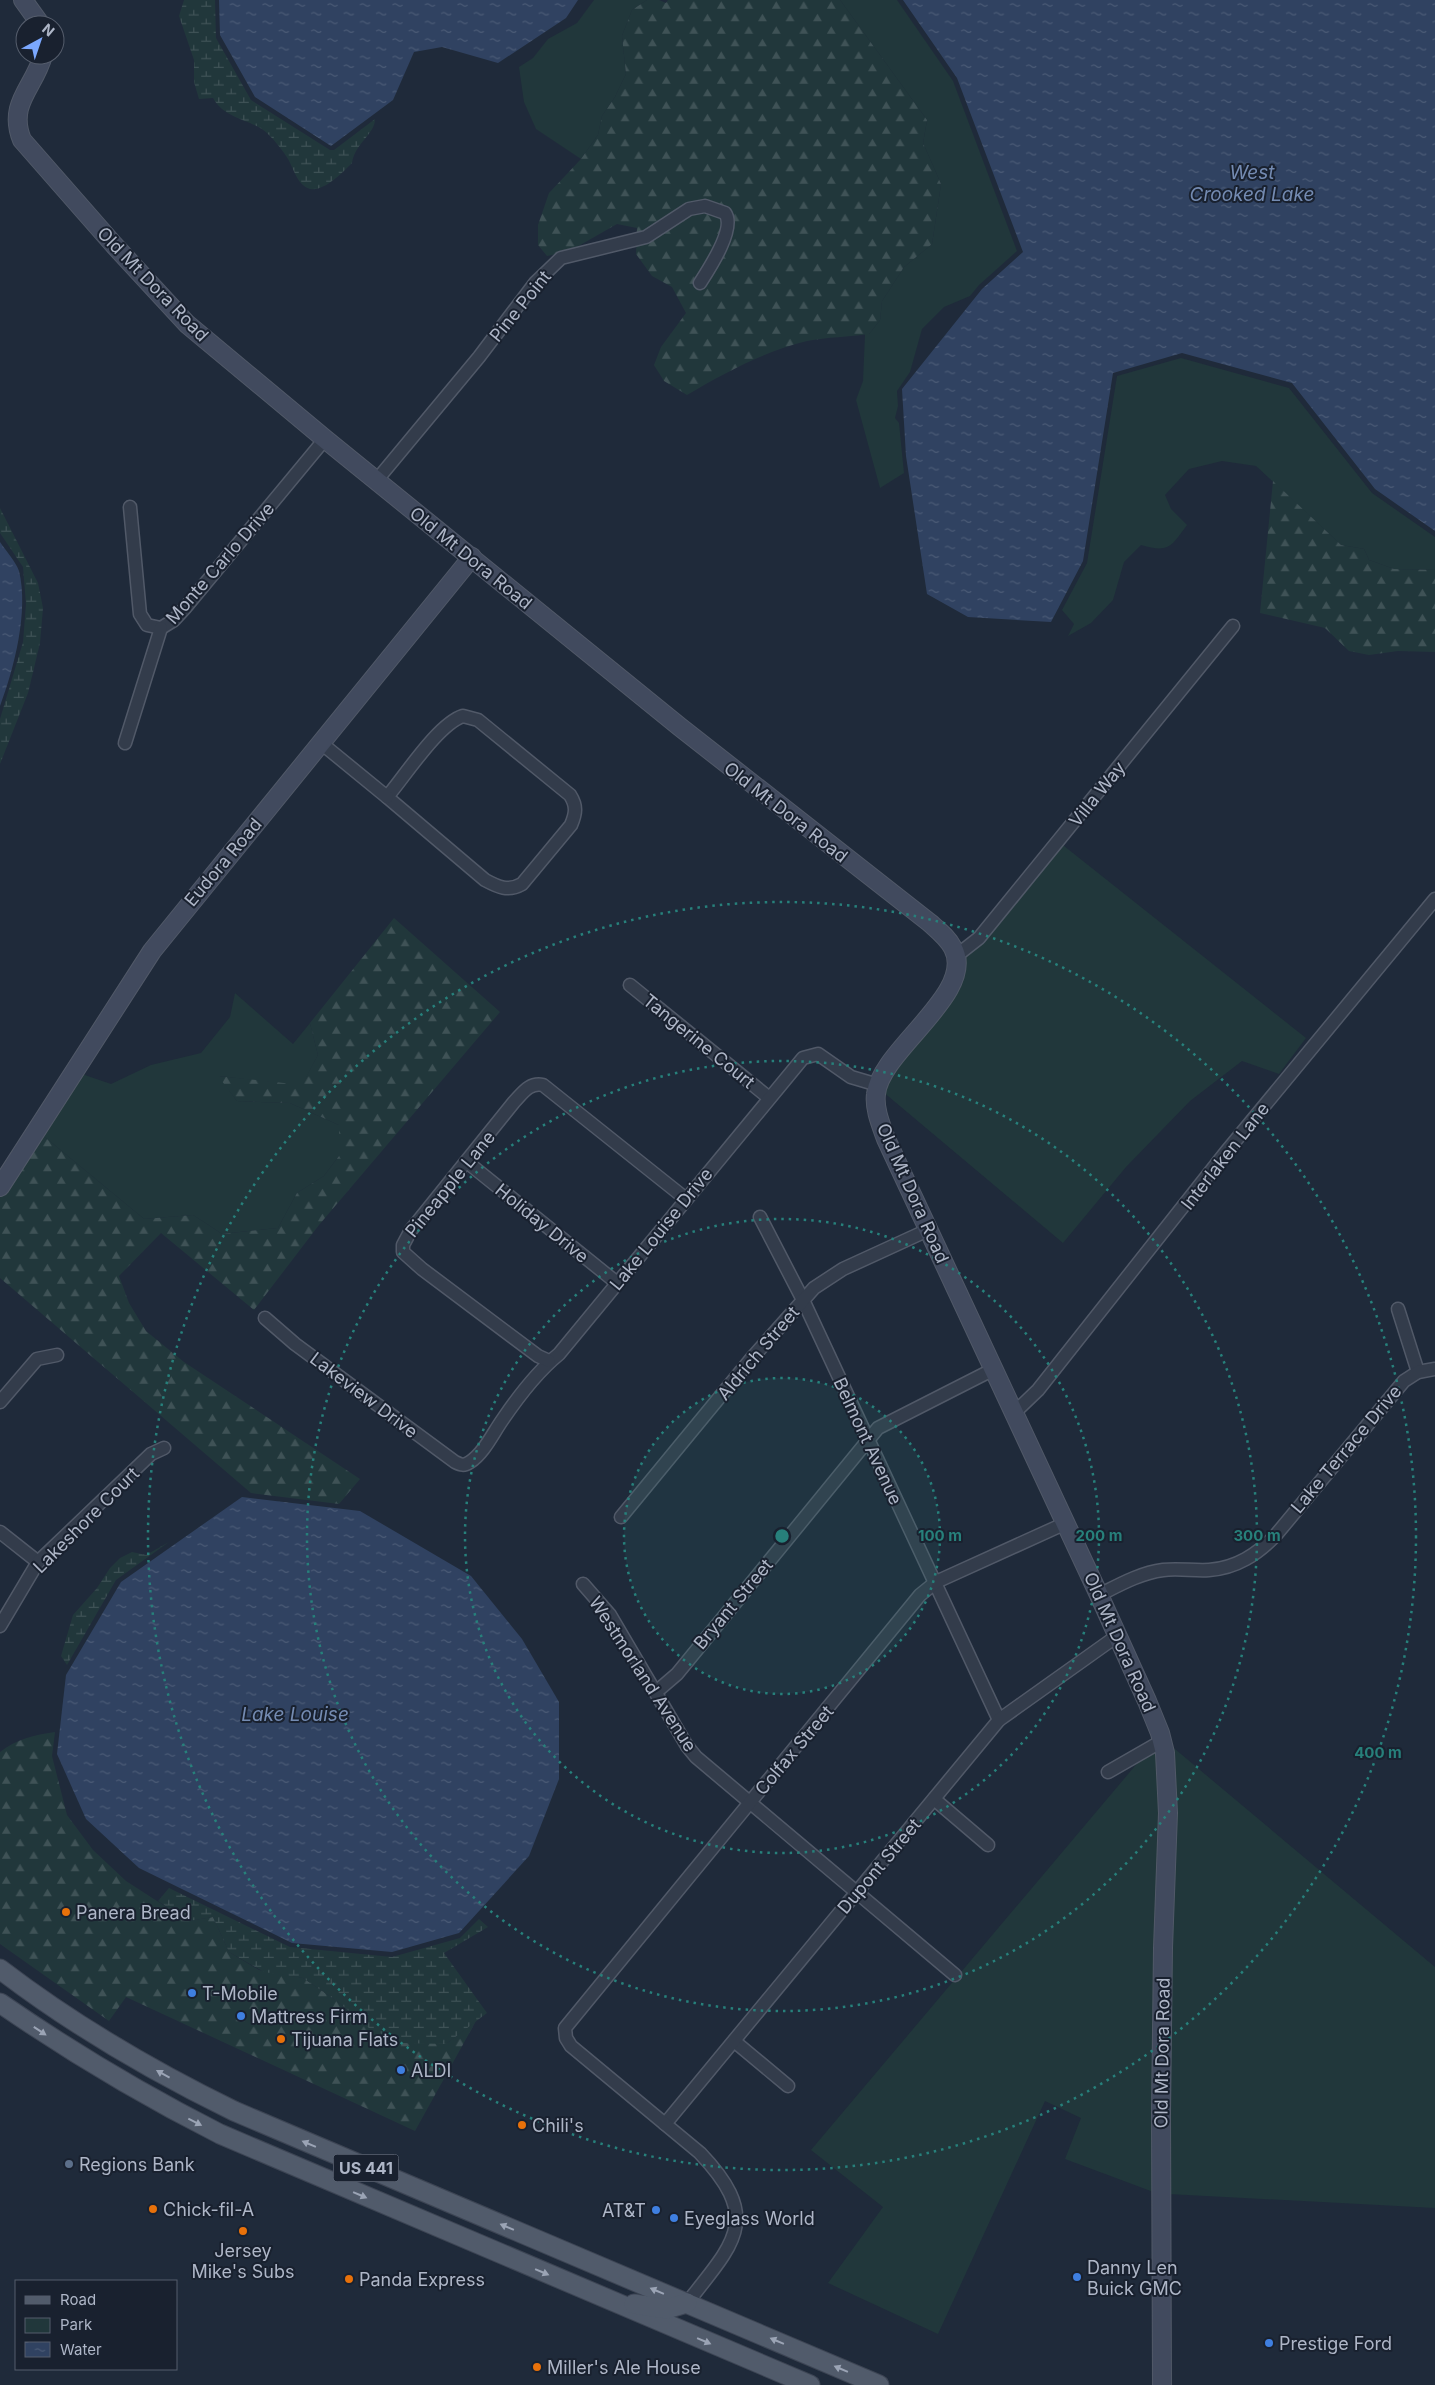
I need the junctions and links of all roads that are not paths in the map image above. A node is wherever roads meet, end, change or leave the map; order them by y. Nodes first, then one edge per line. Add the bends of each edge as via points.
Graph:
1 (23, 0) edge
2 (34, 15) edge
3 (38, 65) edge
4 (700, 283) dead end
5 (325, 440) junction
6 (376, 481) junction
7 (130, 507) dead end
8 (472, 557) junction
9 (1233, 626) dead end
10 (161, 628) junction
11 (125, 743) dead end
12 (322, 743) junction
13 (388, 797) junction
14 (1435, 899) edge
15 (956, 956) junction
16 (630, 985) dead end
17 (878, 1085) junction
18 (768, 1097) junction
19 (467, 1162) junction
20 (0, 1187) edge
21 (686, 1199) junction
22 (760, 1217) dead end
23 (928, 1230) junction
24 (617, 1283) junction
25 (803, 1300) junction
26 (1398, 1309) dead end
27 (265, 1318) dead end
28 (57, 1355) dead end
29 (549, 1360) junction
30 (994, 1369) junction
31 (1435, 1369) edge
32 (1418, 1372) junction
33 (0, 1402) edge
34 (1014, 1413) junction
35 (868, 1441) junction
36 (164, 1448) dead end
37 (467, 1464) joint
38 (621, 1517) dead end
39 (1066, 1523) junction
40 (0, 1532) edge
41 (38, 1562) junction
42 (936, 1582) junction
43 (583, 1584) dead end
44 (1099, 1595) junction
45 (0, 1626) edge
46 (1117, 1636) junction
47 (656, 1692) junction
48 (999, 1720) junction
49 (1162, 1741) junction
50 (1108, 1772) dead end
51 (934, 1799) junction
52 (750, 1803) junction
53 (988, 1845) dead end
54 (857, 1893) junction
55 (0, 1969) edge
56 (955, 1975) dead end
57 (0, 2003) edge
58 (95, 2034) junction
59 (734, 2042) junction
60 (77, 2056) junction
61 (788, 2086) dead end
62 (665, 2124) junction
63 (611, 2301) junction
64 (687, 2303) junction
65 (673, 2327) junction
66 (750, 2330) junction
67 (810, 2385) edge
68 (879, 2385) edge
69 (1162, 2385) edge

1 - 2 street
3 - 5 street, Old Mt Dora Road via 18,112 18,131 28,150 187,324
4 - 6 street, Pine Point via 714,262 728,223 724,213 705,206 689,209 646,237 562,258 535,283 479,357
5 - 6 street, Old Mt Dora Road
5 - 10 street, Monte Carlo Drive via 185,608
6 - 8 street, Old Mt Dora Road
7 - 10 street, Monte Carlo Drive via 140,614 147,625
8 - 12 street, Eudora Road
8 - 15 street, Old Mt Dora Road via 715,756 930,923 946,937
9 - 15 street, Villa Way via 985,931
10 - 11 street
12 - 13 street
12 - 20 street, Eudora Road via 152,951
13 - 13 street via 450,722 469,716 570,795 576,808 571,825 522,884 511,889 485,880
14 - 34 street, Interlaken Lane via 1244,1130 1038,1390
15 - 17 street, Old Mt Dora Road via 950,989 886,1068
16 - 18 street, Tangerine Court
17 - 18 street, Lake Louise Drive via 851,1077 814,1054 803,1058
17 - 23 street, Old Mt Dora Road via 876,1104 886,1139
18 - 21 street, Lake Louise Drive
19 - 21 street, Pineapple Lane via 514,1102 530,1086 543,1085
19 - 24 street, Holiday Drive
19 - 29 street, Pineapple Lane via 411,1230 403,1244 403,1252 538,1356
21 - 24 street, Lake Louise Drive
22 - 25 street, Belmont Avenue
23 - 25 street, Aldrich Street via 843,1269
23 - 30 street, Old Mt Dora Road
24 - 29 street, Lake Louise Drive via 559,1354
25 - 35 street, Belmont Avenue
25 - 38 street, Aldrich Street
26 - 32 street
27 - 37 street, Lakeview Drive via 295,1344 455,1462
28 - 33 street via 37,1359
29 - 37 street, Lake Louise Drive via 481,1451
30 - 34 street, Old Mt Dora Road
30 - 35 street, Bryant Street via 878,1428
31 - 32 street, Lake Terrace Drive
32 - 44 street, Lake Terrace Drive via 1404,1381 1384,1402 1275,1536 1252,1556 1226,1568 1149,1573
34 - 39 street, Old Mt Dora Road
35 - 42 street, Belmont Avenue
35 - 47 street, Bryant Street via 676,1674
36 - 41 street, Lakeshore Court via 151,1454
39 - 42 street, Colfax Street
39 - 44 street, Old Mt Dora Road
40 - 41 street
41 - 45 street, Lakeshore Court
42 - 48 street, Belmont Avenue
42 - 52 street, Colfax Street via 909,1607
43 - 47 street, Westmorland Avenue via 610,1615
44 - 46 street, Old Mt Dora Road
46 - 48 street, Dupont Street
46 - 49 street, Old Mt Dora Road
47 - 52 street, Westmorland Avenue via 696,1757
48 - 51 street, Dupont Street
49 - 50 street
49 - 69 street, Old Mt Dora Road via 1168,1813 1161,2113
51 - 53 street
51 - 54 street, Dupont Street
52 - 54 street, Westmorland Avenue
52 - 62 street, Colfax Street via 571,2018 564,2032 571,2046
54 - 56 street, Westmorland Avenue
54 - 59 street, Dupont Street
55 - 58 main road, US 441
57 -> 60 main road, US 441
58 - 60 main road
64 -> 58 main road, US 441 via 234,2111
59 - 61 street
59 - 62 street, Dupont Street
60 -> 63 main road, US 441 via 220,2134
62 - 64 street via 718,2171 730,2191 736,2210 737,2225 729,2249
63 - 64 main road via 667,2309
63 - 65 main road, US 441
64 - 66 main road, US 441
65 - 66 main road via 696,2324
65 -> 67 main road, US 441
68 -> 66 main road, US 441

